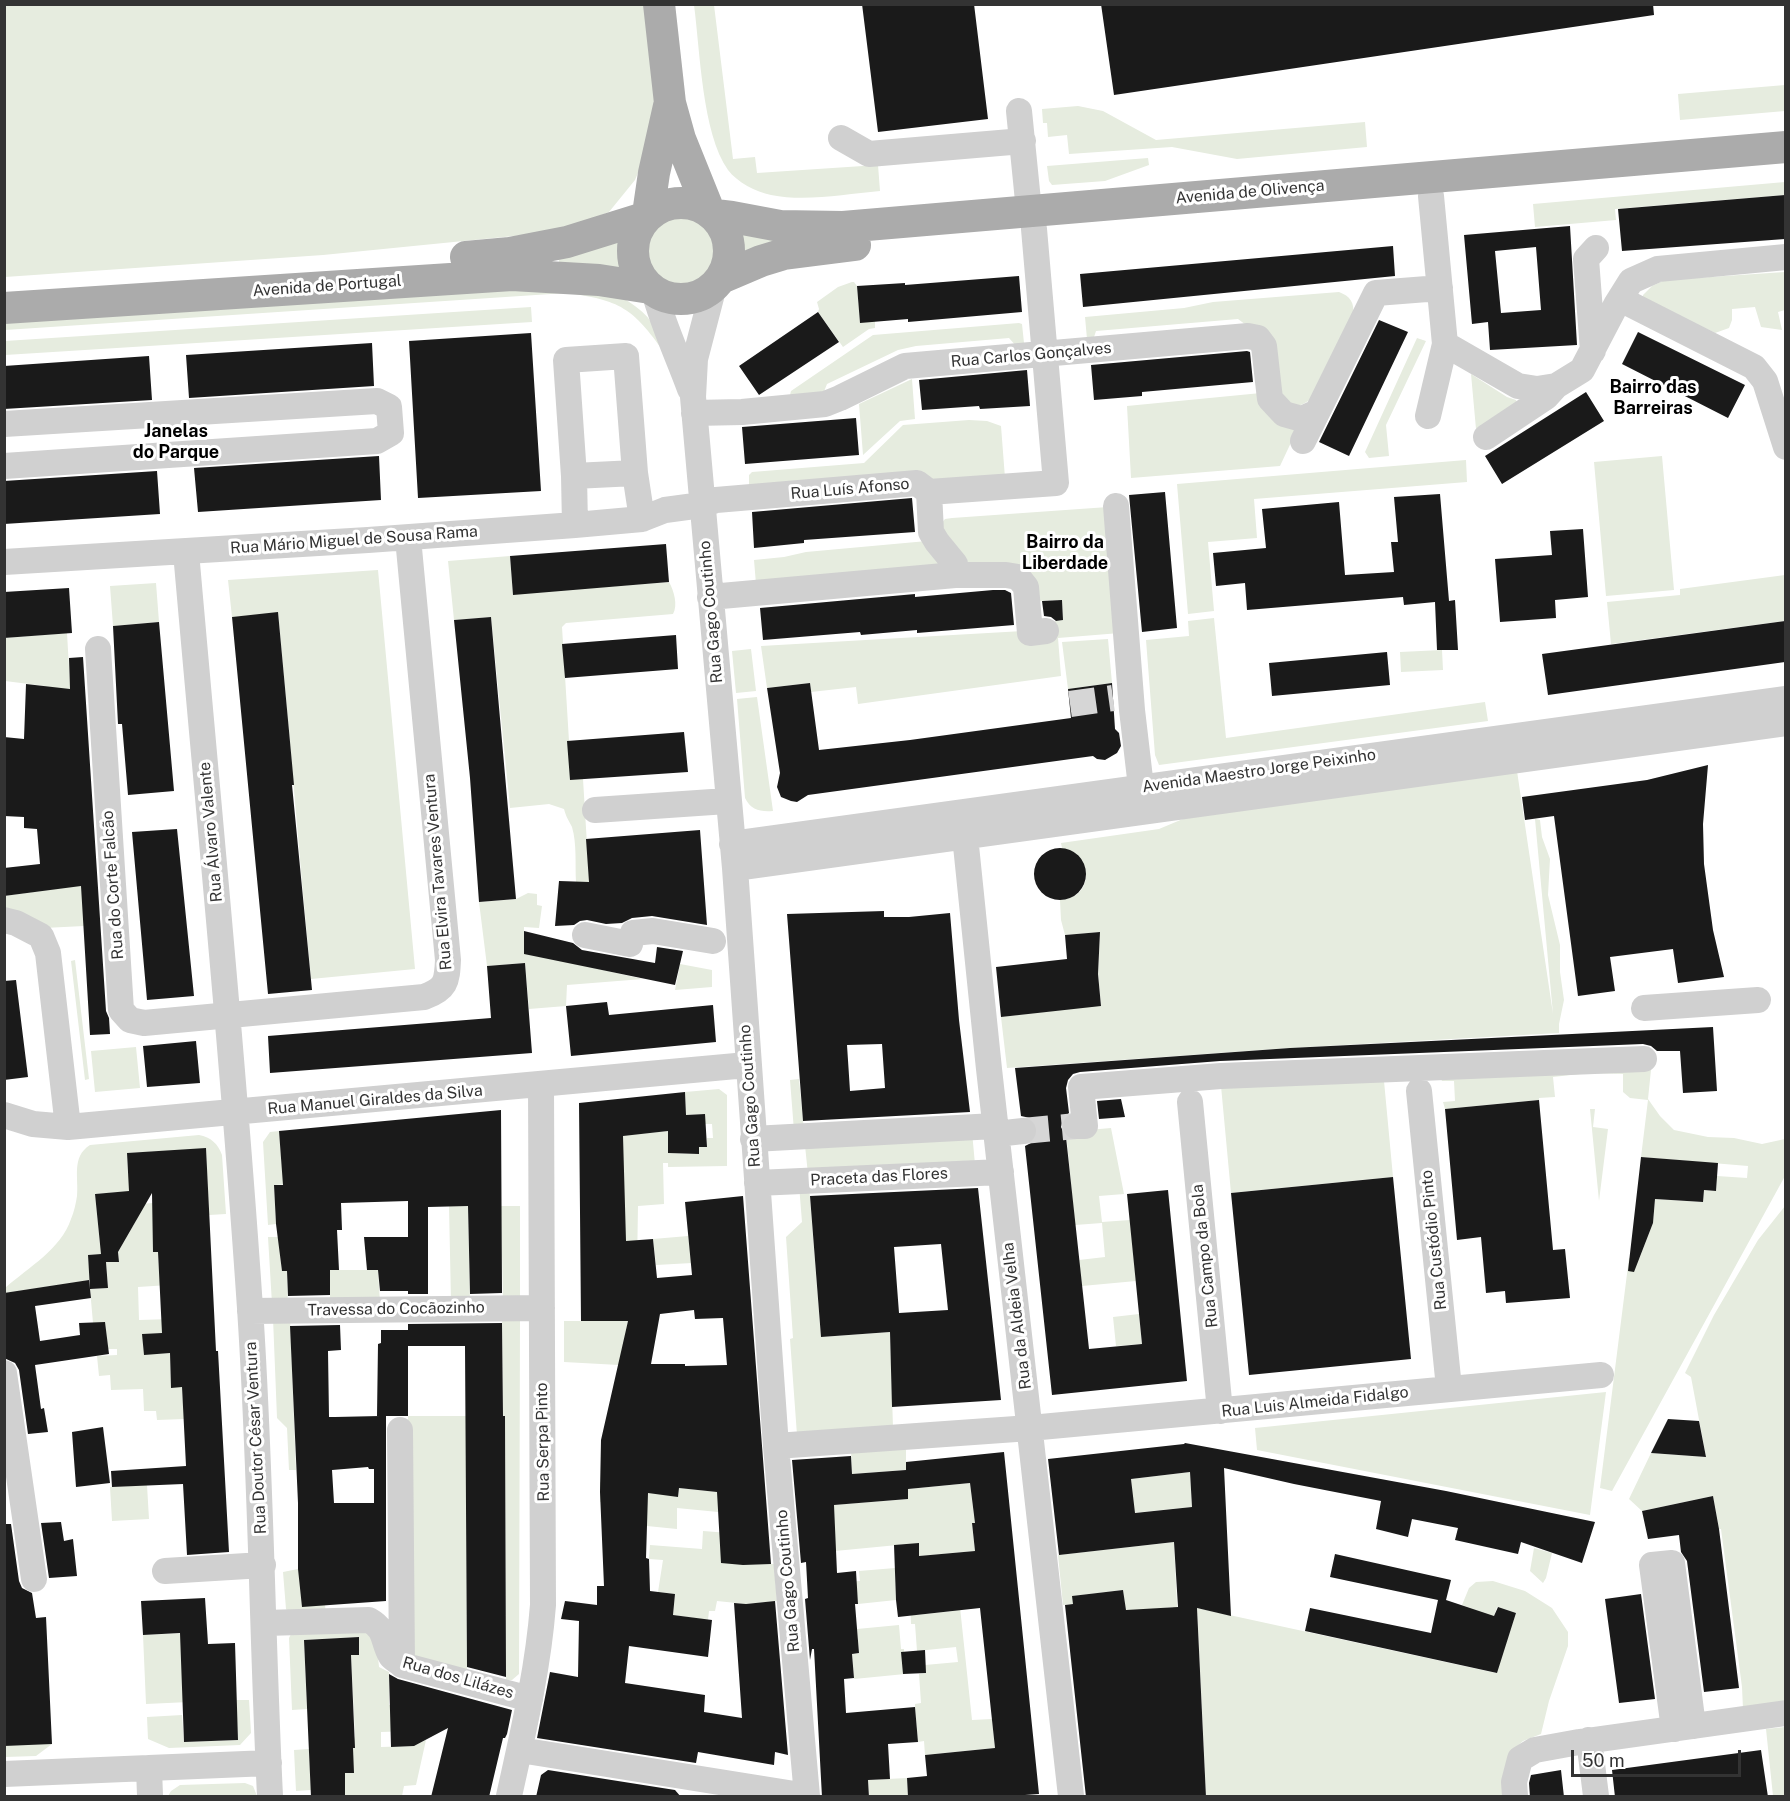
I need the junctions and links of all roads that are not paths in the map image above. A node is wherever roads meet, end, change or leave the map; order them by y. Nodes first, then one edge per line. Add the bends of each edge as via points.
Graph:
1 (659, 4) edge
2 (670, 103) junction
3 (1019, 111) dead end
4 (841, 138) dead end
5 (1023, 141) junction
6 (1785, 147) edge
7 (1785, 166) edge
8 (1431, 196) junction
9 (712, 213) junction
10 (646, 216) junction
11 (1031, 220) junction
12 (1596, 248) dead end
13 (1785, 257) edge
14 (718, 282) junction
15 (1440, 288) junction
16 (4, 289) edge
17 (652, 290) junction
18 (1620, 299) junction
19 (4, 308) edge
20 (1445, 344) junction
21 (1593, 351) junction
22 (1045, 353) junction
23 (1556, 386) junction
24 (693, 405) junction
25 (1317, 412) junction
26 (172, 413) junction
27 (1428, 416) dead end
28 (4, 424) edge
29 (1486, 437) dead end
30 (1302, 441) dead end
31 (1785, 447) edge
32 (175, 455) junction
33 (4, 466) edge
34 (635, 473) junction
35 (574, 476) junction
36 (929, 492) junction
37 (702, 505) junction
38 (1116, 506) dead end
39 (642, 519) junction
40 (575, 525) junction
41 (408, 538) junction
42 (186, 552) junction
43 (4, 562) edge
44 (955, 575) junction
45 (710, 597) junction
46 (1046, 631) dead end
47 (98, 649) dead end
48 (1785, 699) edge
49 (1785, 723) edge
50 (1141, 787) junction
51 (728, 801) junction
52 (595, 810) dead end
53 (965, 836) junction
54 (733, 856) junction
55 (4, 920) edge
56 (585, 935) dead end
57 (713, 941) dead end
58 (1758, 1000) dead end
59 (1644, 1008) dead end
60 (228, 1016) junction
61 (1644, 1059) dead end
62 (747, 1065) junction
63 (541, 1084) junction
64 (1419, 1092) dead end
65 (1190, 1102) dead end
66 (236, 1113) junction
67 (4, 1115) edge
68 (1076, 1126) dead end
69 (68, 1128) junction
70 (996, 1130) junction
71 (1023, 1131) tunnel mouth
72 (753, 1139) junction
73 (1001, 1172) junction
74 (757, 1183) junction
75 (542, 1308) junction
76 (250, 1311) junction
77 (4, 1373) edge
78 (1601, 1375) dead end
79 (1449, 1388) junction
80 (1220, 1411) junction
81 (1030, 1428) junction
82 (400, 1430) dead end
83 (776, 1446) junction
84 (262, 1565) junction
85 (165, 1570) dead end
86 (34, 1579) dead end
87 (265, 1623) junction
88 (402, 1665) junction
89 (530, 1699) junction
90 (1785, 1713) edge
91 (1683, 1728) junction
92 (1588, 1740) junction
93 (520, 1750) junction
94 (269, 1763) junction
95 (149, 1768) junction
96 (4, 1774) edge
97 (706, 1788) edge
98 (807, 1796) edge
99 (150, 1797) edge
100 (270, 1797) edge
101 (509, 1797) edge
102 (1071, 1797) edge
103 (1515, 1797) edge
104 (1596, 1797) edge

1 - 2 main road
2 - 9 main road via 680,139
2 - 10 main road
3 - 5 street
4 - 5 street via 869,154
5 - 11 street
6 - 11 main road, Avenida de Olivença
7 - 8 main road, Avenida de Olivença
8 - 11 main road, Avenida de Olivença
8 - 15 street
9 - 10 main road via 695,204 678,202 662,205
9 - 11 main road, Avenida de Olivença via 780,226 843,228
9 - 14 main road via 723,226 730,253
10 - 16 main road, Avenida de Portugal via 567,243 501,254
10 - 17 main road via 636,232 633,262 639,277
11 - 14 main road, Avenida de Olivença via 809,250 761,261
11 - 22 street
12 - 21 street via 1586,259
13 - 18 street via 1658,269 1631,281
14 - 17 main road via 701,295 685,299 669,298
14 - 24 street, Rua Gago Coutinho via 695,359
15 - 20 street
15 - 25 street via 1376,293
17 - 19 main road, Avenida de Portugal via 599,280 513,275
17 - 24 street, Rua Gago Coutinho
18 - 21 street
18 - 31 street via 1754,367 1765,381
20 - 23 street via 1518,386
20 - 27 street
21 - 23 street via 1582,370
22 - 24 street, Rua Carlos Gonçalves via 905,366 825,404 742,412
22 - 25 street, Rua Carlos Gonçalves via 1258,338 1264,346 1270,399 1284,414 1302,419
22 - 36 street, Rua Luís Afonso via 1056,483
23 - 29 street via 1546,397
24 - 37 street, Rua Gago Coutinho
25 - 30 street
26 - 28 street
26 - 32 street
26 - 32 street via 376,401 389,407 391,433 377,441
32 - 33 street
34 - 35 street
34 - 35 street via 626,356 566,360
34 - 39 street
35 - 40 street
36 - 37 street, Rua Luís Afonso via 918,483 716,500
36 - 44 street via 931,532 955,564
37 - 39 street, Rua Mário Miguel de Sousa Rama via 665,510
37 - 45 street, Rua Gago Coutinho
38 - 50 street via 1127,635 1122,697
39 - 40 street, Rua Mário Miguel de Sousa Rama
40 - 41 street, Rua Mário Miguel de Sousa Rama
41 - 42 street, Rua Mário Miguel de Sousa Rama
41 - 60 street, Rua Elvira Tavares Ventura via 448,960 444,987 424,997
42 - 43 street, Rua Mário Miguel de Sousa Rama
42 - 60 street, Rua Álvaro Valente
44 - 45 street
44 - 46 street via 1018,577 1026,587 1030,633
45 - 51 street, Rua Gago Coutinho
47 - 60 street, Rua do Corte Falcão via 121,1010 130,1020 144,1023
48 - 50 street, Avenida Maestro Jorge Peixinho
49 - 53 street, Avenida Maestro Jorge Peixinho
50 - 54 street, Avenida Maestro Jorge Peixinho
51 - 52 street
51 - 54 street, Rua Gago Coutinho
53 - 54 street, Avenida Maestro Jorge Peixinho
53 - 70 street, Rua da Aldeia Velha
54 - 62 street, Rua Gago Coutinho
55 - 69 street via 41,936 48,953
56 - 57 street via 630,944 633,933 653,931
58 - 59 street
60 - 66 street, Rua Álvaro Valente
61 - 68 street via 1221,1076 1081,1087 1085,1126
62 - 63 street, Rua Manuel Giraldes da Silva
62 - 72 street, Rua Gago Coutinho
63 - 66 street, Rua Manuel Giraldes da Silva
63 - 75 street, Rua Serpa Pinto
64 - 79 street, Rua Custódio Pinto
65 - 80 street, Rua Campo da Bola
66 - 69 street, Rua Manuel Giraldes da Silva
66 - 76 street, Rua Doutor César Ventura
67 - 69 street, Rua Manuel Giraldes da Silva via 33,1125
70 - 71 street
70 - 72 street
70 - 73 street, Rua da Aldeia Velha
72 - 74 street, Rua Gago Coutinho
73 - 74 street, Praceta das Flores
73 - 81 street, Rua da Aldeia Velha
74 - 83 street, Rua Gago Coutinho
75 - 76 street, Travessa do Cocãozinho
75 - 89 street, Rua Serpa Pinto via 543,1605
76 - 84 street, Rua Doutor César Ventura
77 - 86 street
78 - 79 street, Rua Luis Almeida Fidalgo
79 - 80 street, Rua Luis Almeida Fidalgo
80 - 81 street, Rua Luis Almeida Fidalgo
81 - 83 street, Rua Luis Almeida Fidalgo
81 - 102 street, Rua da Aldeia Velha
82 - 88 street
83 - 98 street, Rua Gago Coutinho
84 - 85 street
84 - 87 street, Rua Doutor César Ventura
87 - 88 street, Rua dos Lilázes via 369,1620 378,1626 392,1658
87 - 94 street, Rua Doutor César Ventura
88 - 89 street, Rua dos Lilázes
89 - 93 street, Rua Serpa Pinto
90 - 91 street
91 - 91 street via 1652,1565 1672,1563
91 - 92 street
92 - 103 street via 1534,1750 1520,1760
92 - 104 street
93 - 97 street
93 - 101 street, Rua Serpa Pinto
94 - 95 street
94 - 100 street, Rua Doutor César Ventura
95 - 96 street
95 - 99 street
97 - 98 street

